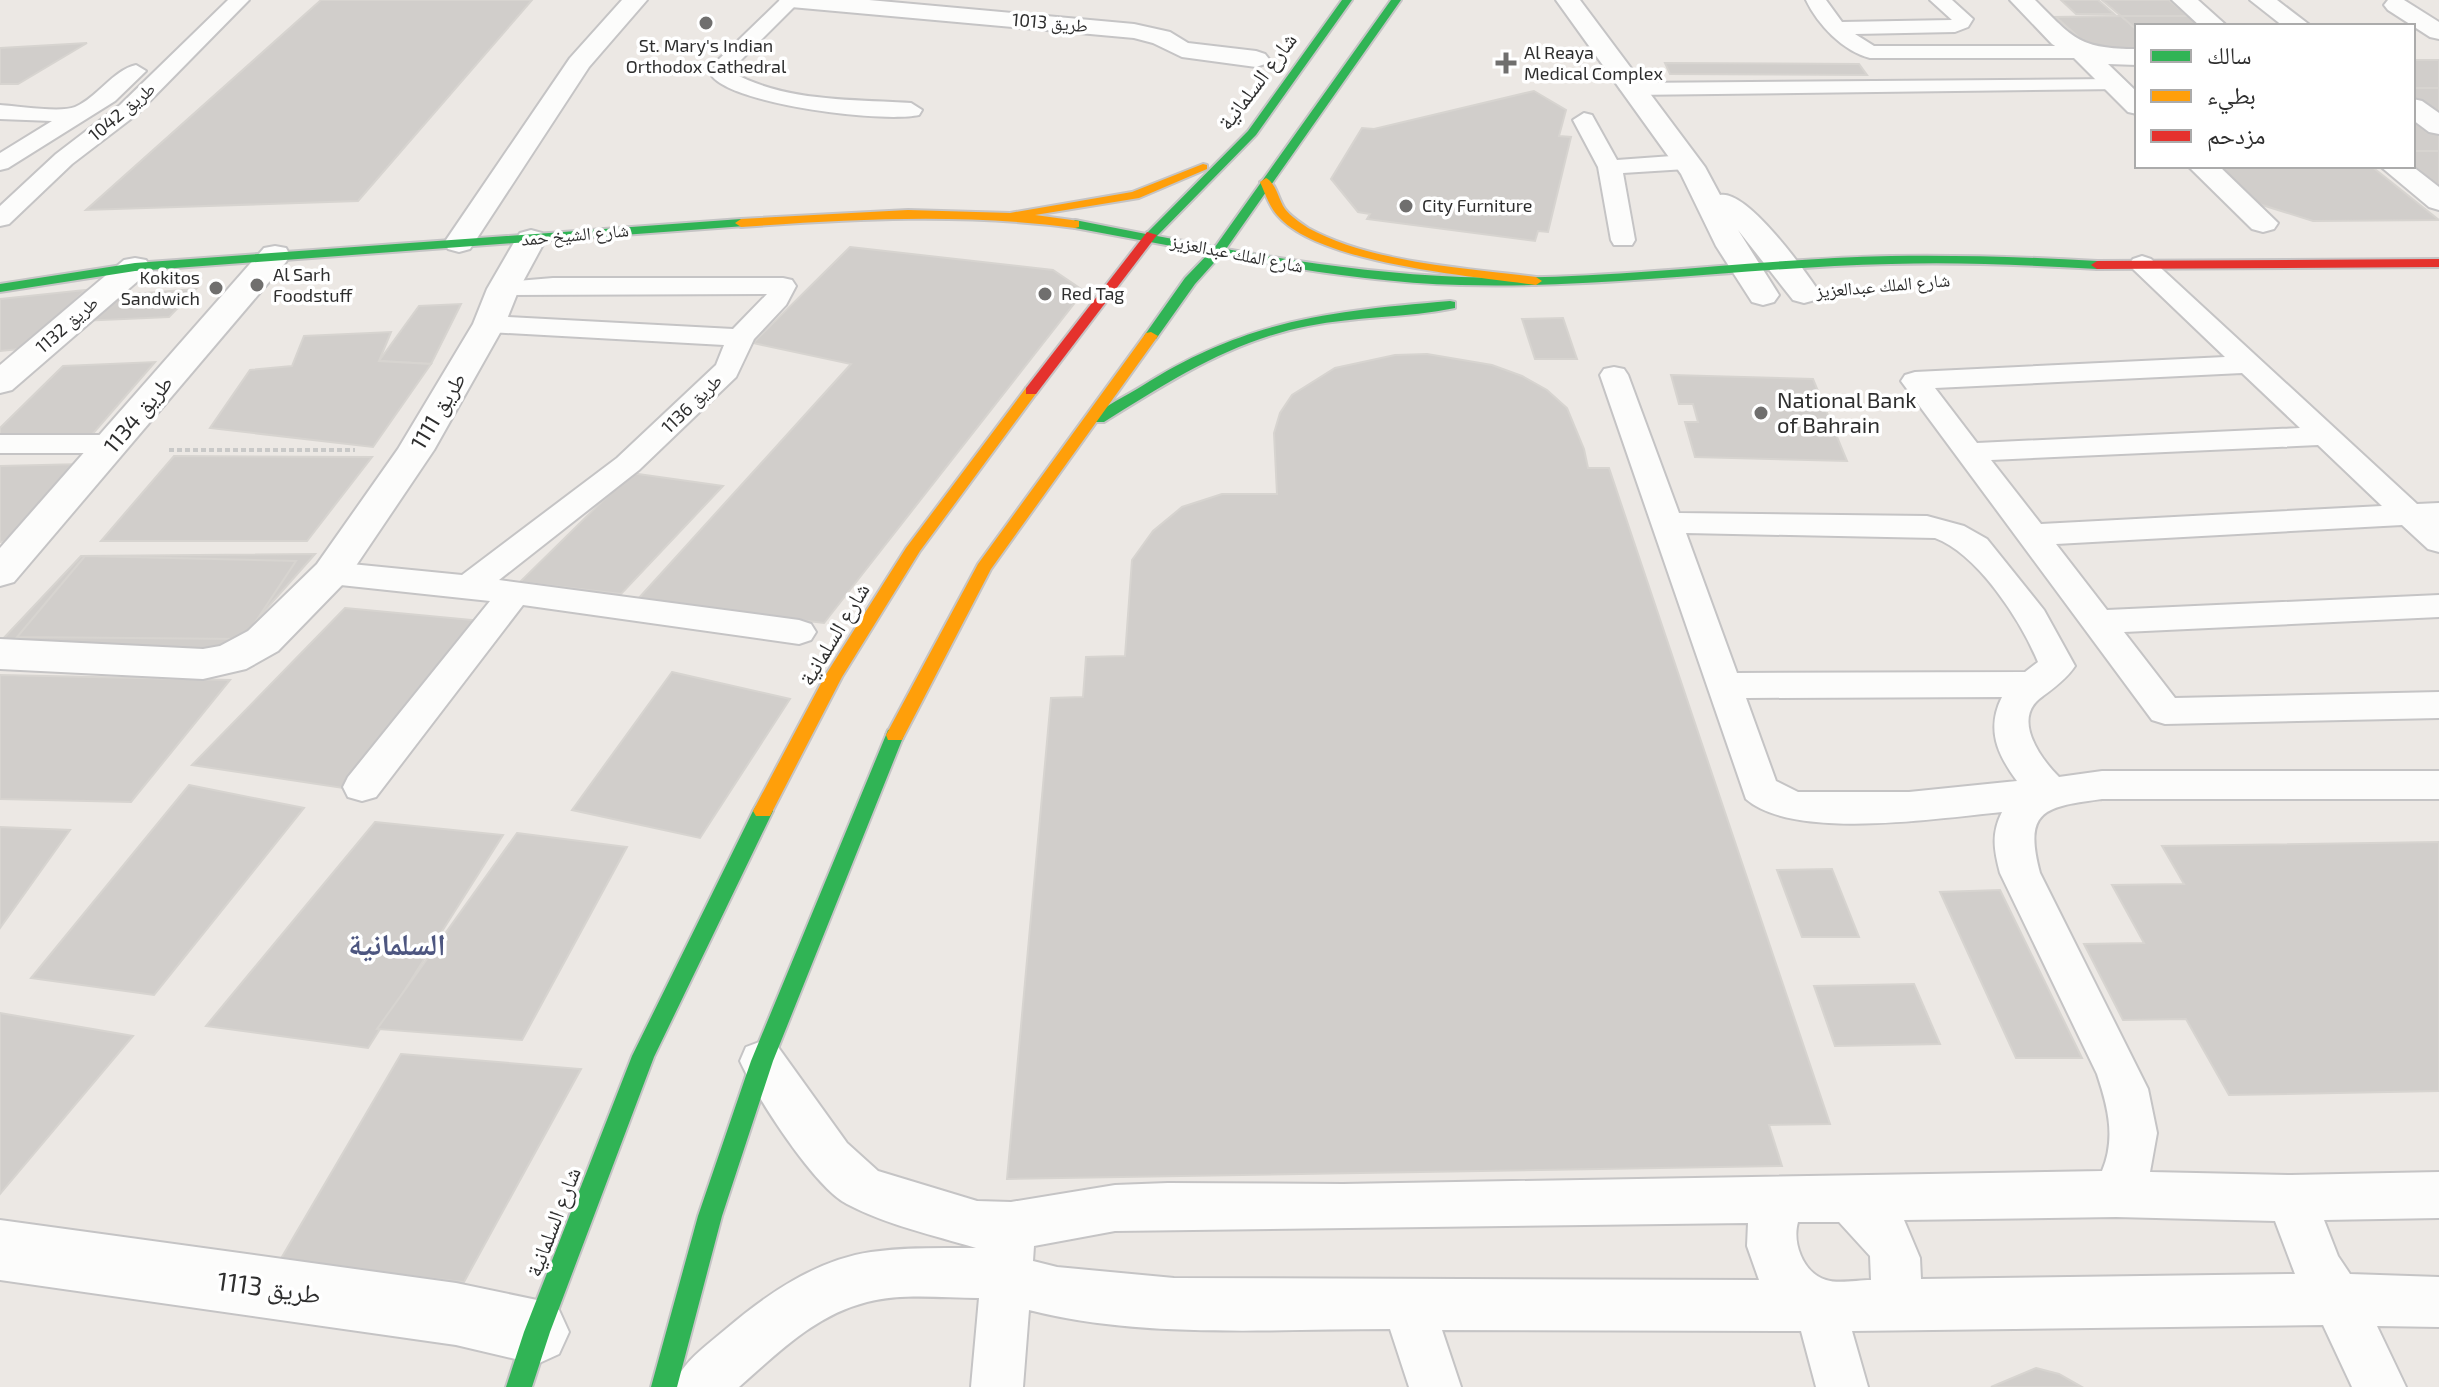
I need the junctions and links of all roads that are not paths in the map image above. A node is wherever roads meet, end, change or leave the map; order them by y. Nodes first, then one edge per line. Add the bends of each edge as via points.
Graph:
1 (213, 0) edge
2 (239, 0) edge
3 (635, 0) edge
4 (791, 0) edge
5 (1347, 0) edge
6 (1396, 0) edge
7 (1568, 0) edge
8 (1816, 0) edge
9 (1940, 0) edge
10 (2022, 0) edge
11 (2184, 0) edge
12 (2262, 0) edge
13 (2396, 5) dead end
14 (2213, 24) edge
15 (2296, 24) edge
16 (1838, 28) junction
17 (2439, 32) edge
18 (2079, 53) junction
19 (2135, 57) edge
20 (1256, 59) dead end
21 (2114, 85) junction
22 (1631, 89) junction
23 (2135, 104) edge
24 (2415, 108) edge
25 (911, 110) dead end
26 (0, 112) edge
27 (78, 115) junction
28 (1584, 120) dead end
29 (2439, 126) edge
30 (1252, 133) junction
31 (0, 163) edge
32 (1610, 167) junction
33 (1690, 168) junction
34 (2204, 168) edge
35 (2397, 168) edge
36 (1266, 182) junction
37 (0, 184) edge
38 (36, 184) junction
39 (2433, 192) edge
40 (1015, 215) junction
41 (0, 219) edge
42 (2263, 223) dead end
43 (1150, 236) junction
44 (531, 239) junction
45 (1623, 240) dead end
46 (459, 243) junction
47 (1218, 251) junction
48 (275, 255) junction
49 (2439, 263) edge
50 (2142, 264) junction
51 (2080, 265) junction
52 (135, 267) junction
53 (1183, 267) junction
54 (1785, 267) junction
55 (1964, 278) dead end
56 (1222, 281) dead end
57 (1536, 281) junction
58 (1752, 287) junction
59 (0, 288) edge
60 (503, 289) junction
61 (1812, 293) joint
62 (1338, 297) dead end
63 (489, 324) junction
64 (740, 338) junction
65 (2249, 364) junction
66 (1614, 375) dead end
67 (0, 383) edge
68 (1083, 428) junction
69 (2326, 436) junction
70 (0, 444) edge
71 (110, 447) junction
72 (1969, 452) junction
73 (2424, 514) edge
74 (1667, 523) junction
75 (2033, 535) junction
76 (2439, 542) edge
77 (0, 573) edge
78 (331, 573) junction
79 (469, 587) junction
80 (514, 594) junction
81 (2439, 606) edge
82 (2098, 622) junction
83 (799, 632) dead end
84 (0, 654) edge
85 (2036, 684) junction
86 (1724, 686) junction
87 (2439, 705) edge
88 (2439, 785) edge
89 (362, 787) dead end
90 (2050, 792) junction
91 (762, 1061) junction
92 (2116, 1194) junction
93 (2439, 1195) edge
94 (2291, 1198) junction
95 (1848, 1199) junction
96 (1785, 1200) junction
97 (1011, 1226) junction
98 (0, 1250) edge
99 (1006, 1279) junction
100 (2337, 1299) junction
101 (2439, 1302) edge
102 (1408, 1305) junction
103 (1889, 1305) junction
104 (1817, 1306) junction
105 (528, 1360) edge
106 (664, 1387) edge
107 (699, 1387) edge
108 (997, 1387) edge
109 (1435, 1387) edge
110 (1842, 1387) edge
111 (2380, 1387) edge

1 - 27 lane, طريق 1042 via 170,43
2 - 38 lane, طريق 1042 via 128,110
3 - 46 street via 579,63
4 - 20 street, طريق 1013 via 1134,31 1161,37 1182,50
4 - 25 lane via 723,66 722,76 750,91 791,99
5 - 30 main road, شارع السلمانية
6 - 36 main road
7 - 22 street
8 - 16 lane
9 - 16 lane via 1963,19 1961,23
10 - 18 street
11 - 14 street
12 - 15 street
13 - 17 street
16 - 18 lane via 1859,47 1884,54
18 - 19 street
18 - 21 street
21 - 22 lane
21 - 23 street
22 - 33 street
24 - 29 street
26 - 27 lane
27 - 31 lane, طريق 1042
28 - 32 lane
30 - 40 main road via 1172,184 1124,201
30 - 43 main road, شارع السلمانية
32 - 33 lane
32 - 45 lane
33 - 54 street
33 - 58 street
34 - 42 street
35 - 39 street
36 - 47 main road
36 - 57 main road via 1283,215 1309,234 1344,247
37 - 38 lane
38 - 41 lane, طريق 1042
40 - 43 main road, شارع الشيخ حمد
40 - 44 main road, شارع الشيخ حمد via 834,216
43 - 47 main road, شارع الملك عبدالعزيز
43 - 53 main road, شارع الملك عبدالعزيز
43 - 105 main road, شارع السلمانية via 914,548 834,676 643,1056
44 - 46 main road, شارع الشيخ حمد
44 - 60 street, طريق 1111
46 - 48 main road, شارع الشيخ حمد
47 - 53 main road
47 - 57 main road, شارع الملك عبدالعزيز via 1385,277
48 - 52 main road, شارع الشيخ حمد
48 - 71 street, طريق 1134
49 - 50 main road, شارع الملك عبدالعزيز
50 - 51 main road, شارع الملك عبدالعزيز
50 - 65 lane
51 - 54 main road, شارع الملك عبدالعزيز via 1967,259
51 - 55 main road, شارع الملك عبدالعزيز
52 - 59 main road, شارع الشيخ حمد
52 - 67 street, طريق 1132
53 - 56 main road, شارع الملك عبدالعزيز
53 - 68 main road
54 - 58 main road, شارع الملك عبدالعزيز
54 - 61 street
57 - 58 main road, شارع الملك عبدالعزيز
58 - 61 main road, شارع الملك عبدالعزيز
60 - 63 street, طريق 1111
60 - 64 lane, طريق 1136 via 783,286
62 - 68 main road via 1456,305 1313,319 1241,340
63 - 64 lane
63 - 78 street, طريق 1111 via 416,450
64 - 79 lane, طريق 1136 via 736,358 726,371 628,464
65 - 69 lane
65 - 72 lane via 1915,381
66 - 74 lane
68 - 91 main road via 984,568 899,724
69 - 72 lane
69 - 73 lane
70 - 71 lane
71 - 77 street, طريق 1134
72 - 75 lane
73 - 75 lane
73 - 76 lane
74 - 85 lane via 1927,526 1954,532 1976,546 2050,646 2057,666
74 - 86 lane
75 - 82 lane
78 - 79 lane
78 - 84 street, طريق 1111 via 263,641 231,659 203,664
79 - 80 lane
80 - 83 lane
80 - 89 lane
81 - 82 lane
82 - 87 lane via 2165,711
85 - 86 lane
85 - 90 lane via 2020,696 2011,730 2023,761
86 - 90 lane via 1760,789 1788,806 1909,807
88 - 90 lane via 2102,785
90 - 92 lane via 2022,813 2013,829 2012,850 2132,1104 2135,1137 2130,1168
91 - 97 lane via 830,1159 861,1187 946,1218
91 - 106 main road via 710,1216
92 - 94 lane
92 - 95 lane
93 - 94 lane
94 - 100 lane via 2319,1272
95 - 96 lane
95 - 103 lane via 1883,1230 1893,1249 1897,1288
96 - 97 lane via 1168,1206 1115,1208
96 - 104 lane via 1774,1215 1773,1253 1782,1274
97 - 99 lane
98 - 105 street, طريق 1113 via 456,1314
99 - 102 lane via 1057,1292 1141,1302
99 - 107 lane via 947,1270 868,1277 820,1294 781,1316
99 - 108 lane
100 - 101 lane
100 - 103 lane
100 - 111 lane
102 - 104 lane
102 - 109 lane
103 - 104 lane
104 - 110 lane

